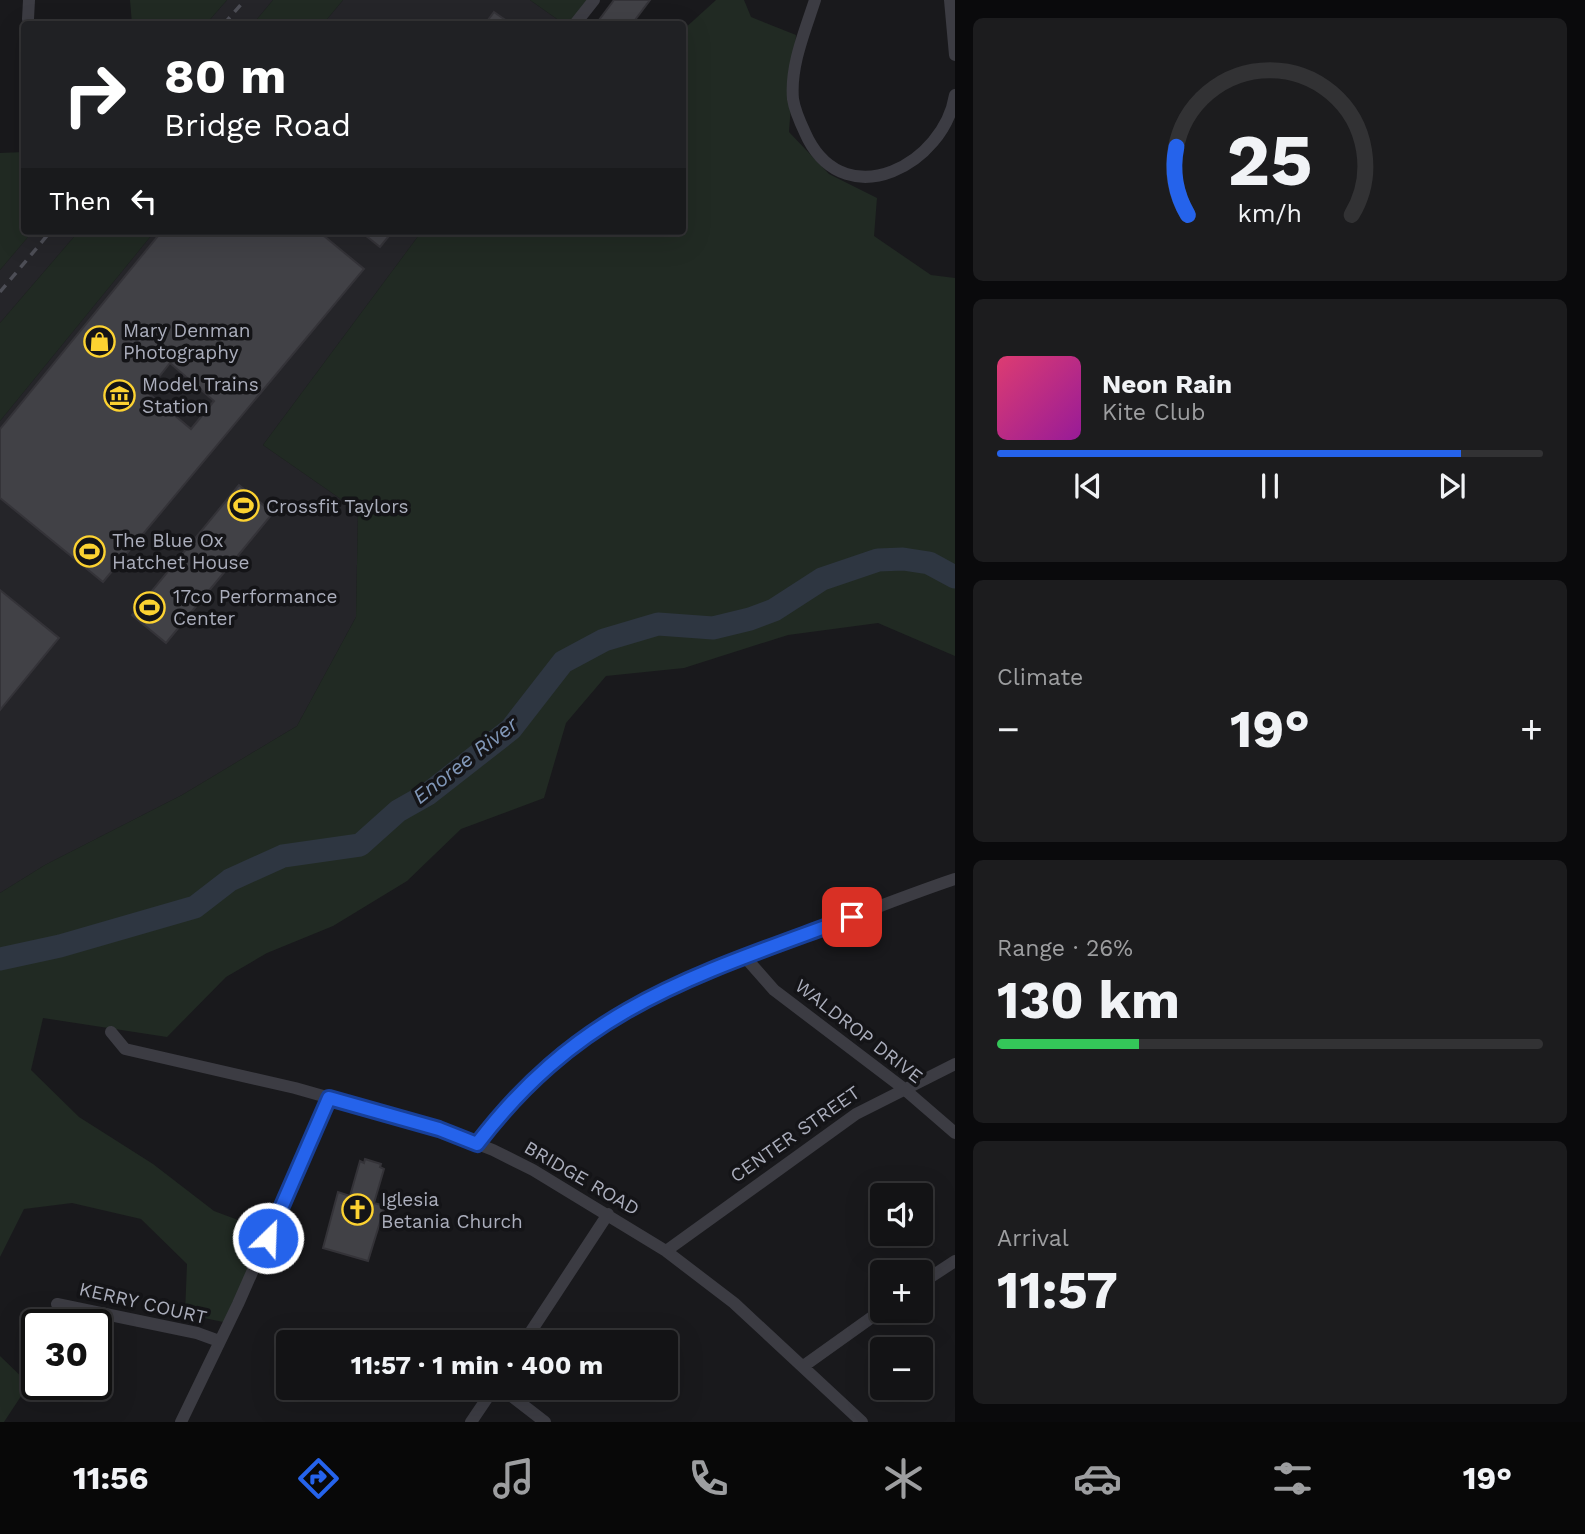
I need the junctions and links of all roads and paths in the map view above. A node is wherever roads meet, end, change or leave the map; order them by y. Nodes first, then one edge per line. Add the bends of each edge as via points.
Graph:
1 (29, 0) edge
2 (594, 0) edge
3 (815, 0) edge
4 (950, 0) edge
5 (28, 19) dead end
6 (577, 21) edge
7 (955, 55) edge
8 (955, 95) edge
9 (955, 880) edge
10 (744, 956) junction
11 (111, 1032) dead end
12 (955, 1064) edge
13 (903, 1088) junction
14 (329, 1098) junction
15 (955, 1133) edge
16 (477, 1144) junction
17 (608, 1214) junction
18 (666, 1251) junction
19 (955, 1261) edge
20 (933, 1275) edge
21 (57, 1304) dead end
22 (870, 1318) edge
23 (532, 1330) edge
24 (219, 1341) junction
25 (804, 1365) junction
26 (487, 1400) edge
27 (516, 1400) edge
28 (181, 1422) edge
29 (471, 1422) edge
30 (545, 1422) edge
31 (862, 1422) edge

1 - 5 street
2 - 6 street
3 - 8 street via 799,53 793,98 813,148 830,166 853,175 895,173 933,139 948,117
4 - 7 street
9 - 10 street
10 - 13 street, WALDROP DRIVE via 774,990
10 - 16 street via 654,994 592,1031 535,1079
11 - 14 street, BRIDGE ROAD via 125,1049
12 - 13 street, CENTER STREET
13 - 15 street, WALDROP DRIVE
13 - 18 street, CENTER STREET via 856,1114
14 - 16 street, BRIDGE ROAD
14 - 24 street
16 - 17 street, BRIDGE ROAD
17 - 18 street, BRIDGE ROAD
17 - 23 street
18 - 25 street, BRIDGE ROAD
19 - 20 street
21 - 24 street, KERRY COURT
22 - 25 street
24 - 28 street
25 - 31 street, BRIDGE ROAD
26 - 29 street
27 - 30 street

